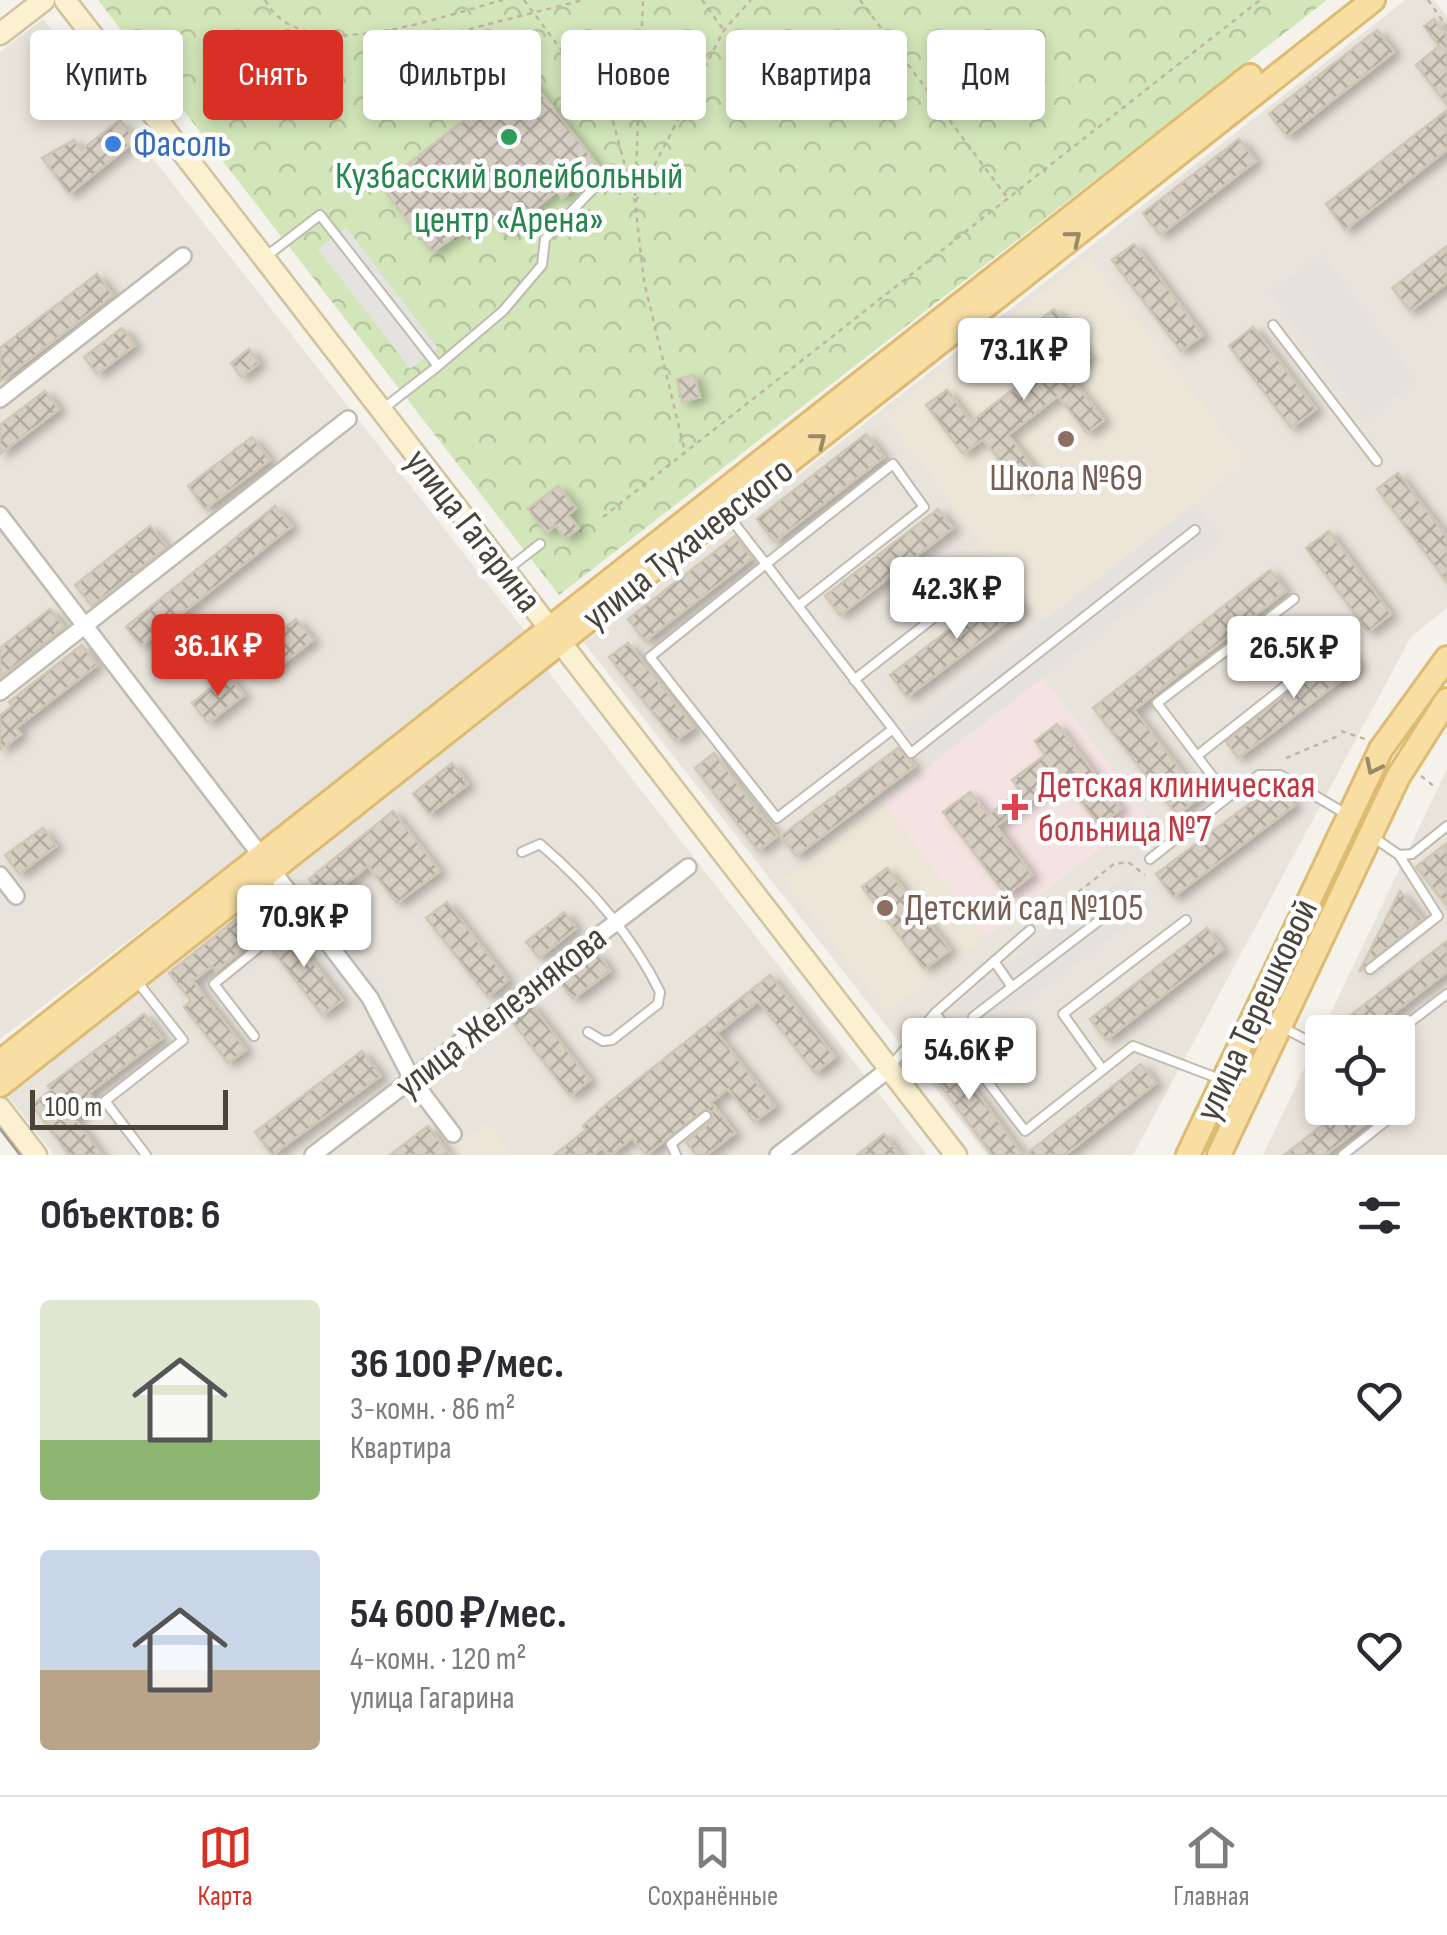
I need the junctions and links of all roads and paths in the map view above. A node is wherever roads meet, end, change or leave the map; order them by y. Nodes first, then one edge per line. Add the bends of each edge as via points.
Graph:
1 (44, 0) edge
2 (65, 0) edge
3 (265, 0) edge
4 (503, 0) edge
5 (524, 0) edge
6 (582, 0) edge
7 (644, 0) edge
8 (702, 0) edge
9 (751, 0) edge
10 (860, 0) edge
11 (1260, 0) edge
12 (1348, 0) edge
13 (1373, 0) edge
14 (1428, 0) edge
15 (533, 12) junction
16 (1447, 27) edge
17 (464, 30) edge
18 (724, 30) junction
19 (0, 34) edge
20 (612, 169) dead end
21 (1007, 197) junction
22 (635, 202) junction
23 (183, 256) dead end
24 (262, 260) junction
25 (1273, 325) dead end
26 (438, 366) junction
27 (0, 399) edge
28 (380, 411) junction
29 (348, 419) dead end
30 (684, 450) junction
31 (1378, 461) dead end
32 (721, 506) junction
33 (0, 515) edge
34 (603, 516) dead end
35 (1194, 530) dead end
36 (540, 544) dead end
37 (766, 564) junction
38 (504, 572) junction
39 (987, 576) dead end
40 (1294, 599) dead end
41 (798, 606) junction
42 (85, 626) junction
43 (555, 638) junction
44 (1331, 650) dead end
45 (1447, 658) edge
46 (854, 680) junction
47 (0, 692) edge
48 (1447, 700) edge
49 (892, 729) junction
50 (1368, 740) dead end
51 (1198, 755) junction
52 (1286, 758) dead end
53 (1416, 772) dead end
54 (1435, 787) dead end
55 (1228, 798) junction
56 (1349, 816) junction
57 (1447, 826) edge
58 (1370, 835) junction
59 (522, 852) dead end
60 (1399, 854) junction
61 (1150, 860) dead end
62 (268, 863) junction
63 (688, 867) dead end
64 (0, 874) edge
65 (1145, 875) dead end
66 (16, 896) dead end
67 (299, 903) junction
68 (1112, 910) dead end
69 (1186, 920) dead end
70 (618, 922) junction
71 (1030, 930) joint
72 (994, 962) junction
73 (1370, 968) dead end
74 (129, 972) junction
75 (1012, 987) junction
76 (1447, 994) edge
77 (935, 1012) junction
78 (973, 1016) dead end
79 (1415, 1018) edge
80 (1280, 1026) junction
81 (588, 1032) dead end
82 (254, 1036) dead end
83 (1305, 1039) edge
84 (0, 1062) edge
85 (888, 1070) junction
86 (1103, 1070) junction
87 (1224, 1080) junction
88 (413, 1081) junction
89 (0, 1085) edge
90 (0, 1108) edge
91 (706, 1116) dead end
92 (1381, 1125) edge
93 (453, 1134) dead end
94 (36, 1155) edge
95 (146, 1155) edge
96 (313, 1155) edge
97 (676, 1155) edge
98 (778, 1155) edge
99 (956, 1155) edge
100 (1188, 1155) edge
101 (1219, 1155) edge
102 (1343, 1155) edge

1 - 19 street
2 - 24 street, улица Гагарина
3 - 4 path via 273,14 311,34 354,36
5 - 15 path
6 - 15 path
7 - 22 path
8 - 18 path
9 - 18 path
10 - 21 path
11 - 21 path
12 - 32 main road, улица Тухачевского via 1038,239
32 -> 13 main road, улица Тухачевского
14 - 16 path
15 - 17 path
15 - 22 path via 612,118
18 - 22 path
20 - 26 lane via 546,239 542,265 504,311
21 - 30 path
22 - 30 path via 644,280
23 - 27 street
24 - 26 lane via 320,215
24 - 28 street, улица Гагарина
25 - 31 lane
26 - 28 lane
28 - 38 street, улица Гагарина
29 - 42 street
30 - 34 path
32 - 37 lane
32 - 43 main road, улица Тухачевского
33 - 42 street
35 - 49 lane via 911,753
36 - 38 lane
37 - 41 lane
37 - 41 lane via 892,464 924,506
37 - 49 lane via 650,656 777,818
38 - 43 street, улица Гагарина
39 - 46 lane
40 - 51 lane via 1157,702
41 - 46 lane
42 - 47 street
42 - 62 street
43 - 62 main road, улица Тухачевского
43 - 85 street, улица Гагарина
44 - 51 lane
45 -> 56 main road, улица Терешковой via 1391,732
46 - 49 lane
48 - 58 main road, улица Терешковой via 1417,742
50 - 52 path via 1340,733
51 - 55 lane
53 - 54 path
55 - 56 lane via 1259,776 1280,774
55 - 61 lane
56 - 87 main road, улица Терешковой
57 - 60 lane via 1412,854
58 - 60 lane
58 - 80 main road, улица Терешковой
59 - 70 lane via 540,844
60 - 73 lane via 1438,916
62 - 67 street
62 - 74 main road, улица Тухачевского
63 - 70 street, улица Железнякова
64 - 66 street
65 - 71 path via 1128,862 1114,864
67 - 82 lane via 260,934 257,950 214,984
67 - 88 street via 370,998
68 - 75 lane
69 - 86 lane via 1063,1014
70 - 81 lane via 660,992 658,1004 612,1040
70 - 88 street, улица Железнякова
71 - 72 lane
72 - 75 lane
72 - 77 lane
74 - 84 main road, улица Тухачевского
74 - 89 main road, улица Тухачевского
74 - 95 lane via 183,1040 105,1102
75 - 78 lane
76 - 79 lane
77 - 85 lane
77 - 86 lane via 1025,1132
80 - 83 lane
80 - 101 main road, улица Терешковой
85 - 98 street
85 - 99 street, улица Гагарина
86 - 87 lane via 1133,1046
87 - 100 main road, улица Терешковой
88 - 93 street
88 - 96 street, улица Железнякова
90 - 94 street
91 - 97 lane via 671,1144
92 - 102 lane

